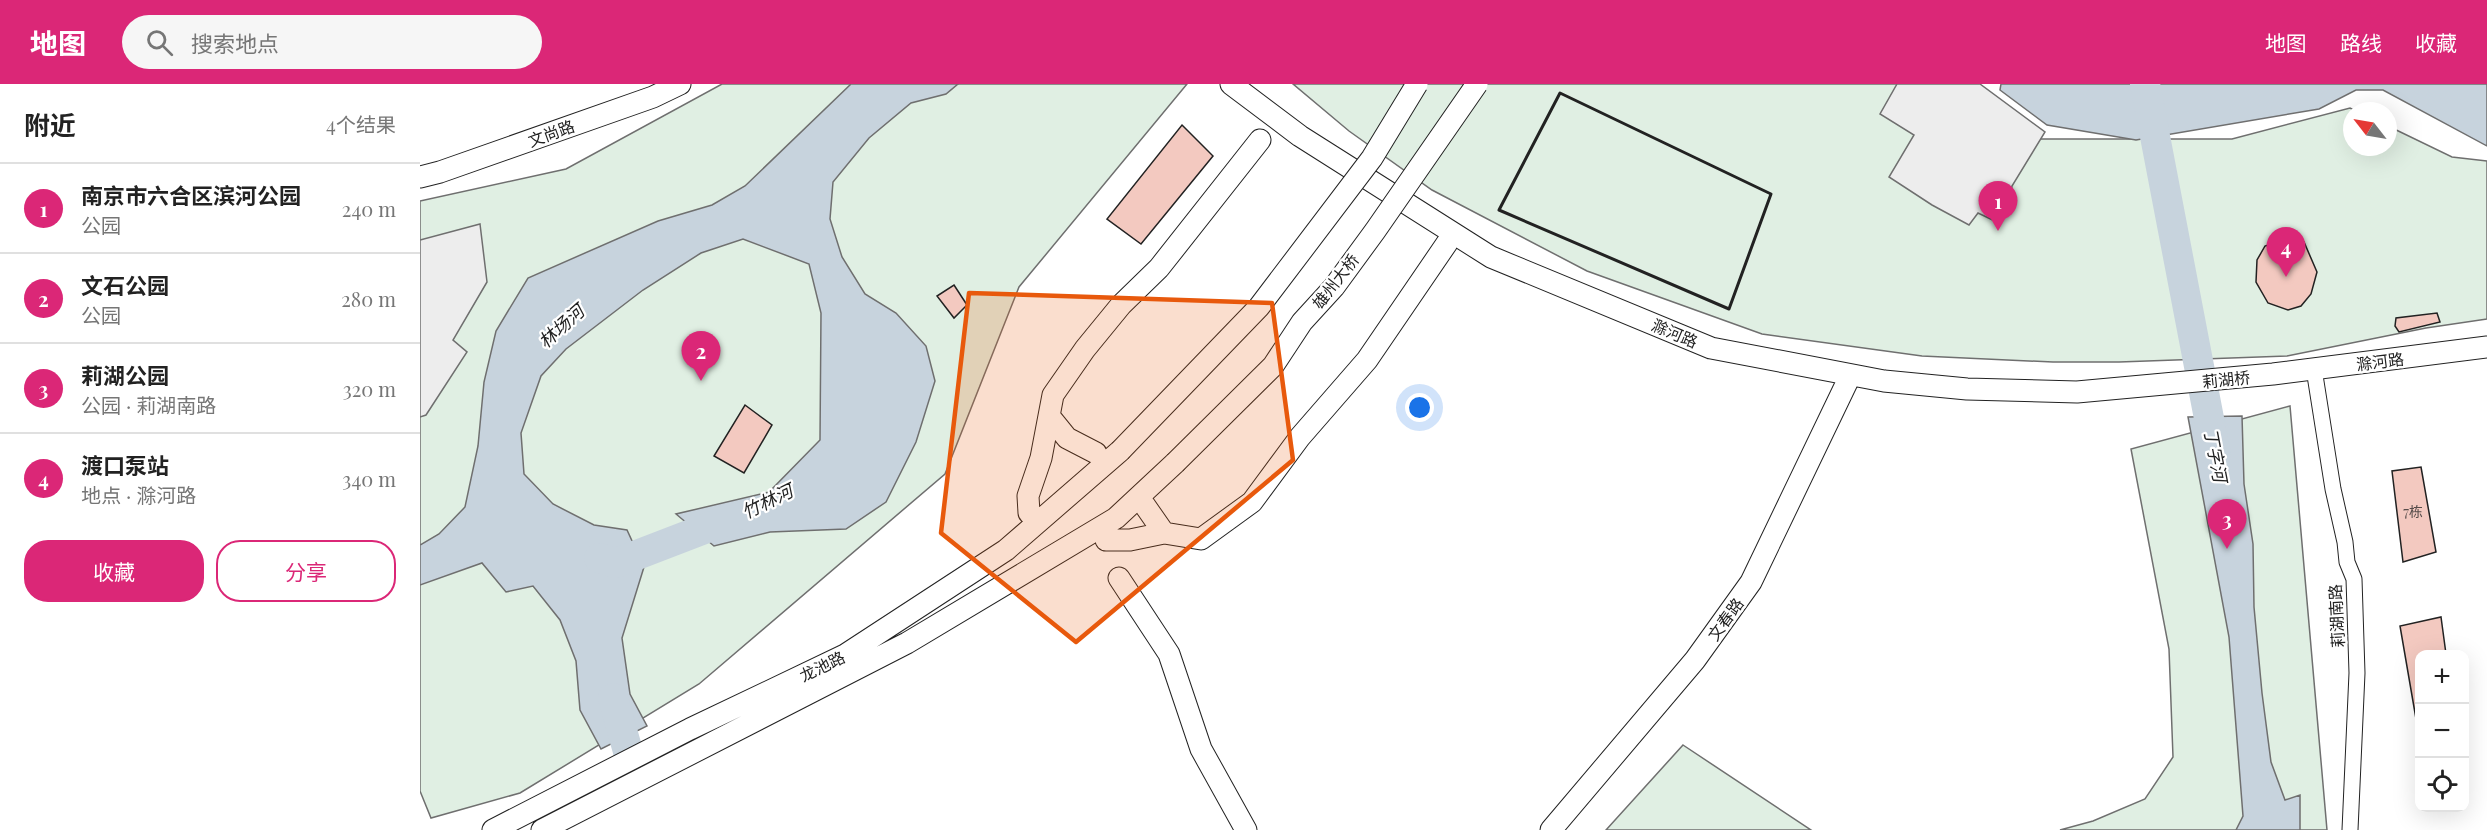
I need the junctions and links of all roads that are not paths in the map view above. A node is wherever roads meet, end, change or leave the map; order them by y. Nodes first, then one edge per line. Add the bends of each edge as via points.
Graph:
1 (680, 84) edge
2 (1231, 84) edge
3 (1418, 84) edge
4 (1477, 84) edge
5 (652, 90) edge
6 (1260, 140) dead end
7 (420, 177) edge
8 (1447, 243) dead end
9 (2487, 347) edge
10 (2314, 369) junction
11 (2273, 374) joint
12 (1850, 376) junction
13 (2179, 384) joint
14 (1050, 417) junction
15 (1096, 453) dead end
16 (1174, 463) joint
17 (1141, 500) dead end
18 (1029, 513) dead end
19 (1164, 533) junction
20 (1106, 540) dead end
21 (1119, 578) dead end
22 (493, 830) edge
23 (542, 830) edge
24 (1246, 830) edge
25 (1551, 830) edge
26 (2350, 830) edge

1 - 5 street, 文尚路
2 - 12 street, 滁河路 via 1300,136 1491,256 1711,348
3 - 22 street, 龙池路, bridge via 1371,158 1259,308 1120,451 1006,550 845,655
4 - 16 street, 雄州大桥, bridge via 1375,231 1334,287 1302,322 1273,366
5 - 7 street, 文尚路
6 - 14 street via 1159,268 1084,349 1053,395
8 - 19 street via 1367,360 1300,437 1251,502 1201,539
9 - 10 street, 滁河路
10 - 11 street, 滁河路
10 - 26 street, 莉湖南路 via 2333,489 2354,579 2357,673
11 - 13 street, 莉湖桥
12 - 13 street, 滁河路 via 1967,388 2077,393
12 - 25 street, 文春路 via 1751,582 1695,660
14 - 15 street via 1067,438
14 - 18 street via 1028,496
16 - 23 street, 龙池路 via 1116,518 908,643
17 - 19 street
19 - 20 street
21 - 24 street via 1169,654 1201,749

